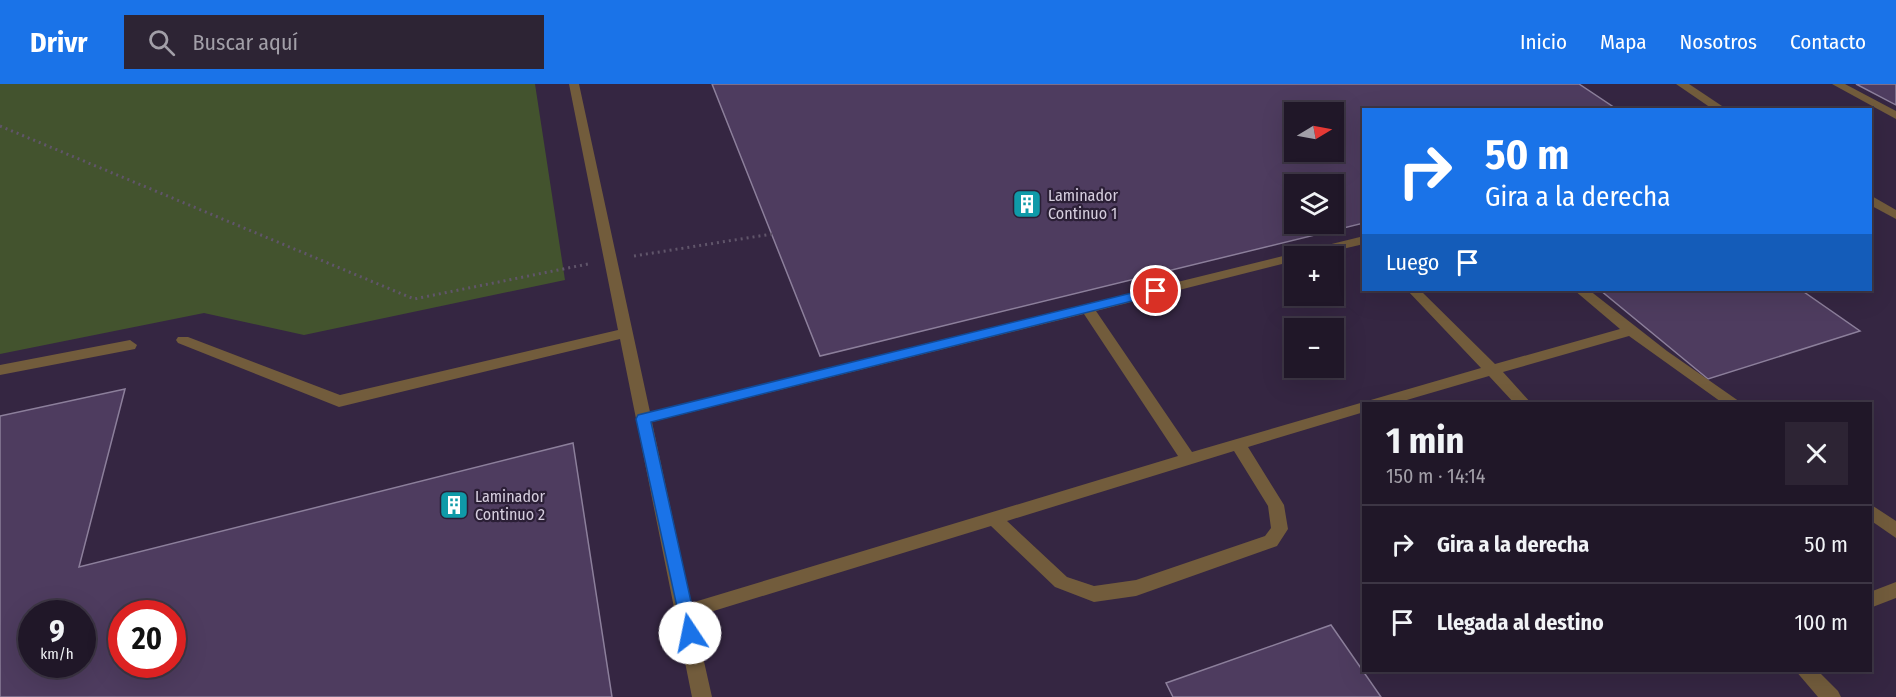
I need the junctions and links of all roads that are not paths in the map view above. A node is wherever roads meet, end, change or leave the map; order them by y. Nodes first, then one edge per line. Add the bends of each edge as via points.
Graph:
1 (574, 84) edge
2 (1681, 84) edge
3 (1837, 84) edge
4 (1720, 108) edge
5 (1896, 116) edge
6 (1872, 200) edge
7 (1896, 215) edge
8 (1362, 240) edge
9 (1340, 246) edge
10 (1284, 260) edge
11 (1414, 291) edge
12 (1582, 291) edge
13 (1087, 308) junction
14 (1631, 331) junction
15 (625, 333) junction
16 (183, 340) dead end
17 (130, 345) dead end
18 (1489, 369) junction
19 (0, 370) edge
20 (1379, 402) edge
21 (1523, 402) edge
22 (1733, 402) edge
23 (1362, 407) edge
24 (643, 419) junction
25 (1238, 444) junction
26 (1187, 458) junction
27 (1872, 512) edge
28 (993, 518) junction
29 (1896, 531) edge
30 (1896, 590) edge
31 (1872, 599) edge
32 (686, 612) junction
33 (1806, 672) edge
34 (702, 697) edge
35 (1831, 697) edge

1 - 15 lane
2 - 4 lane
3 - 5 lane
6 - 7 lane
8 - 9 lane
10 - 13 lane
11 - 18 lane
12 - 14 lane
13 - 24 lane
13 - 26 lane
14 - 18 lane
14 - 22 lane
15 - 16 lane via 339,400
15 - 24 lane
17 - 19 lane
18 - 20 lane
18 - 21 lane
23 - 25 lane
24 - 32 lane
25 - 26 lane
25 - 28 lane via 1276,505 1280,529 1271,541 1136,588 1094,594 1061,582
26 - 28 lane
27 - 29 lane
28 - 32 lane
30 - 31 lane
32 - 34 lane
33 - 35 lane

